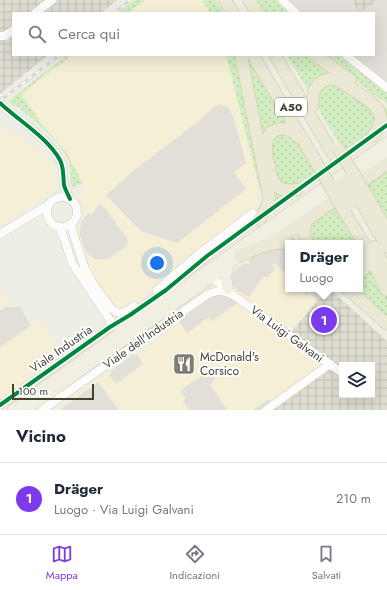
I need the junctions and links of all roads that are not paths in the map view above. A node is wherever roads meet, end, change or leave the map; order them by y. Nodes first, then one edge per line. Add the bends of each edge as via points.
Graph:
1 (52, 0) edge
2 (221, 0) edge
3 (225, 0) edge
4 (282, 0) edge
5 (250, 6) edge
6 (36, 12) edge
7 (227, 12) edge
8 (232, 12) edge
9 (259, 12) edge
10 (295, 12) edge
11 (12, 31) edge
12 (0, 36) edge
13 (241, 56) edge
14 (254, 56) edge
15 (260, 56) edge
16 (275, 56) edge
17 (283, 56) edge
18 (316, 56) edge
19 (347, 56) edge
20 (387, 88) edge
21 (0, 103) edge
22 (312, 106) junction
23 (387, 106) edge
24 (387, 125) edge
25 (373, 136) junction
26 (304, 142) junction
27 (387, 142) edge
28 (387, 151) edge
29 (327, 155) junction
30 (386, 165) edge
31 (64, 183) junction
32 (297, 190) junction
33 (56, 197) junction
34 (70, 199) junction
35 (358, 202) junction
36 (48, 205) junction
37 (31, 215) junction
38 (47, 216) junction
39 (256, 216) junction
40 (307, 220) junction
41 (387, 220) edge
42 (71, 224) junction
43 (59, 227) junction
44 (387, 231) edge
45 (0, 234) edge
46 (306, 240) edge
47 (285, 243) edge
48 (272, 244) junction
49 (387, 248) edge
50 (366, 250) junction
51 (240, 256) junction
52 (230, 264) junction
53 (363, 269) edge
54 (387, 271) edge
55 (196, 279) junction
56 (210, 279) junction
57 (387, 290) edge
58 (230, 292) junction
59 (351, 292) edge
60 (204, 297) junction
61 (110, 307) junction
62 (135, 312) junction
63 (125, 318) junction
64 (387, 324) edge
65 (110, 327) junction
66 (104, 344) junction
67 (330, 364) junction
68 (339, 370) edge
69 (0, 405) edge
70 (12, 410) edge
71 (26, 410) edge
72 (42, 410) edge
73 (266, 410) edge

1 - 6 street
2 - 7 highway
3 - 8 highway
4 - 10 street
5 - 9 highway
11 - 12 street via 5,36
13 - 39 highway via 269,202
14 - 26 highway
15 - 29 highway, A50
16 - 29 highway, A50
17 - 22 highway
18 - 23 highway
19 - 20 street
21 - 31 street via 38,134 55,153 63,168
22 - 25 highway via 317,86 327,79 337,80 378,110 380,124
22 - 29 highway
24 - 25 street
25 - 32 street
26 - 29 highway
26 - 32 highway via 294,132 285,129 275,130 267,141 266,155 274,182 283,189
27 - 55 main road
28 - 51 main road
29 - 35 highway, bridge
29 - 35 highway, A50, bridge
30 - 40 highway
31 - 33 street
31 - 34 street
32 - 39 street
33 - 34 street
33 - 36 street
34 - 42 street via 77,211 76,218
35 - 41 highway
35 - 44 highway
35 - 49 highway, A50
35 - 50 highway
35 - 54 highway, A50
36 - 37 street
36 - 38 street
37 - 38 street
37 - 45 street
38 - 43 street via 51,224
39 - 61 street via 200,253 163,285 128,310 119,313
39 - 62 street, Viale Industria
40 - 46 highway via 304,233
40 - 48 highway
42 - 43 street
42 - 61 street via 85,269
43 - 65 street via 72,263 110,320
47 - 48 highway
48 - 51 highway
50 - 53 highway via 366,263
50 - 57 highway
51 - 52 main road
52 - 56 main road
52 - 58 main road via 226,276
55 - 56 street
55 - 66 main road
56 - 58 street, Via Luigi Galvani
56 - 60 street
56 - 71 main road
58 - 60 street, Via Luigi Galvani via 214,292
58 - 67 street, Via Luigi Galvani
59 - 64 highway
60 - 72 street, Viale dell'Industria
61 - 63 street via 115,316
62 - 63 street, Viale Industria
62 - 66 main road
63 - 65 street, Viale Industria
65 - 69 street, Viale Industria
66 - 70 main road
67 - 68 street, Via Luigi Galvani
67 - 73 street

